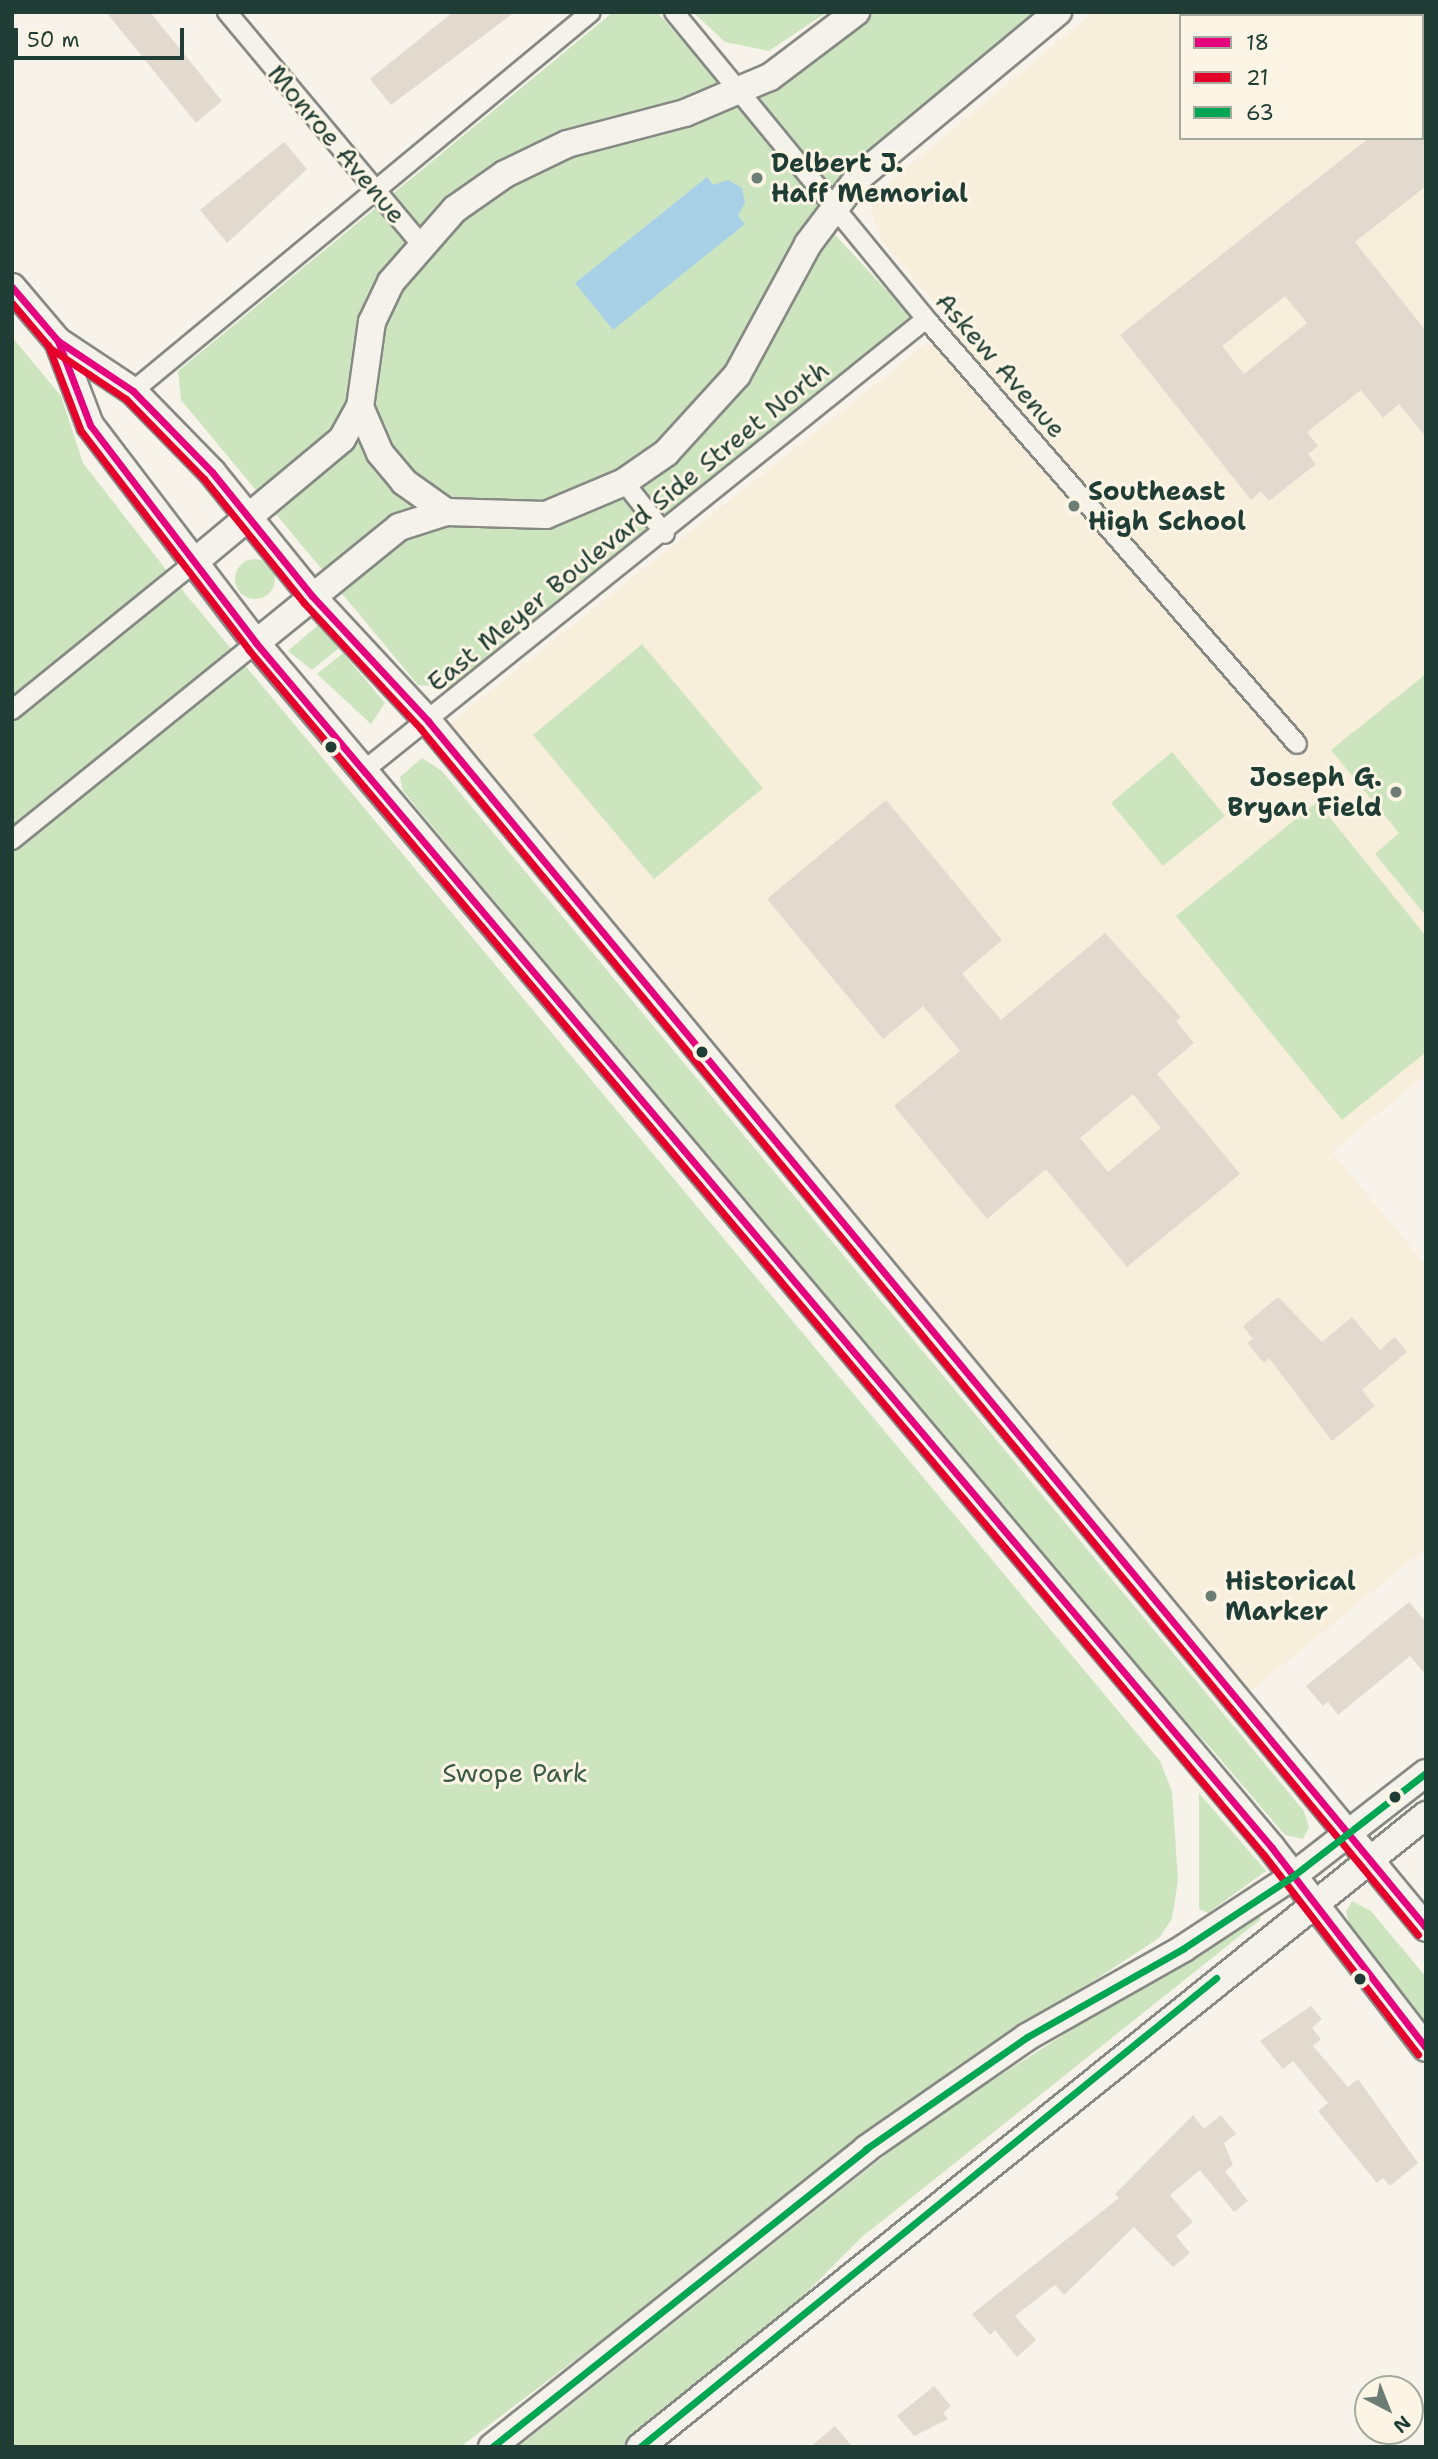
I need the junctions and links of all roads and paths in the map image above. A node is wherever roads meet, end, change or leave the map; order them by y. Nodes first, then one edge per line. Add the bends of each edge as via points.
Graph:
1 (227, 12) edge
2 (591, 12) edge
3 (674, 12) edge
4 (856, 12) edge
5 (1058, 12) edge
6 (739, 90) junction
7 (373, 188) junction
8 (835, 207) junction
9 (420, 243) junction
10 (12, 288) edge
11 (926, 319) junction
12 (58, 341) junction
13 (133, 391) junction
14 (360, 407) junction
15 (624, 482) junction
16 (446, 512) junction
17 (248, 518) junction
18 (665, 534) junction
19 (192, 564) junction
20 (312, 596) junction
21 (256, 643) junction
22 (12, 710) edge
23 (428, 721) junction
24 (1297, 744) dead end
25 (362, 772) junction
26 (12, 840) edge
27 (1426, 1773) edge
28 (1426, 1815) edge
29 (1349, 1835) junction
30 (1369, 1860) junction
31 (1293, 1876) junction
32 (1312, 1904) junction
33 (1426, 1928) edge
34 (1426, 2048) edge
35 (492, 2447) edge
36 (640, 2447) edge

1 - 7 street, Monroe Avenue
2 - 7 street
3 - 6 street, Askew Avenue
4 - 6 main road via 800,57
5 - 8 main road via 888,149
6 - 8 street, Askew Avenue
6 - 9 main road via 685,113 567,144 505,174
7 - 9 street, Monroe Avenue
7 - 13 street
8 - 11 street, Askew Avenue
8 - 15 main road via 737,375 666,453
9 - 14 main road via 372,322
10 - 12 main road
11 - 18 street, East Meyer Boulevard Side Street North
11 - 24 street, Askew Avenue
12 - 13 main road
12 - 19 main road via 90,425
13 - 17 main road
14 - 16 main road via 380,453 404,482
14 - 17 main road via 342,439
15 - 16 main road via 546,515
15 - 18 street
16 - 20 main road via 399,527
17 - 19 main road
17 - 20 main road
18 - 23 street, East Meyer Boulevard Side Street North
19 - 21 main road
19 - 22 street
20 - 21 main road
20 - 23 main road
21 - 25 main road
21 - 26 street
23 - 25 street, East Meyer Boulevard Side Street North
23 - 29 main road
25 - 31 main road
27 - 29 main road
28 - 30 main road
29 - 30 main road
29 - 31 main road
30 - 32 main road
30 - 33 main road
31 - 32 main road
31 - 35 main road via 971,2073 768,2225
32 - 34 main road
32 - 36 main road

